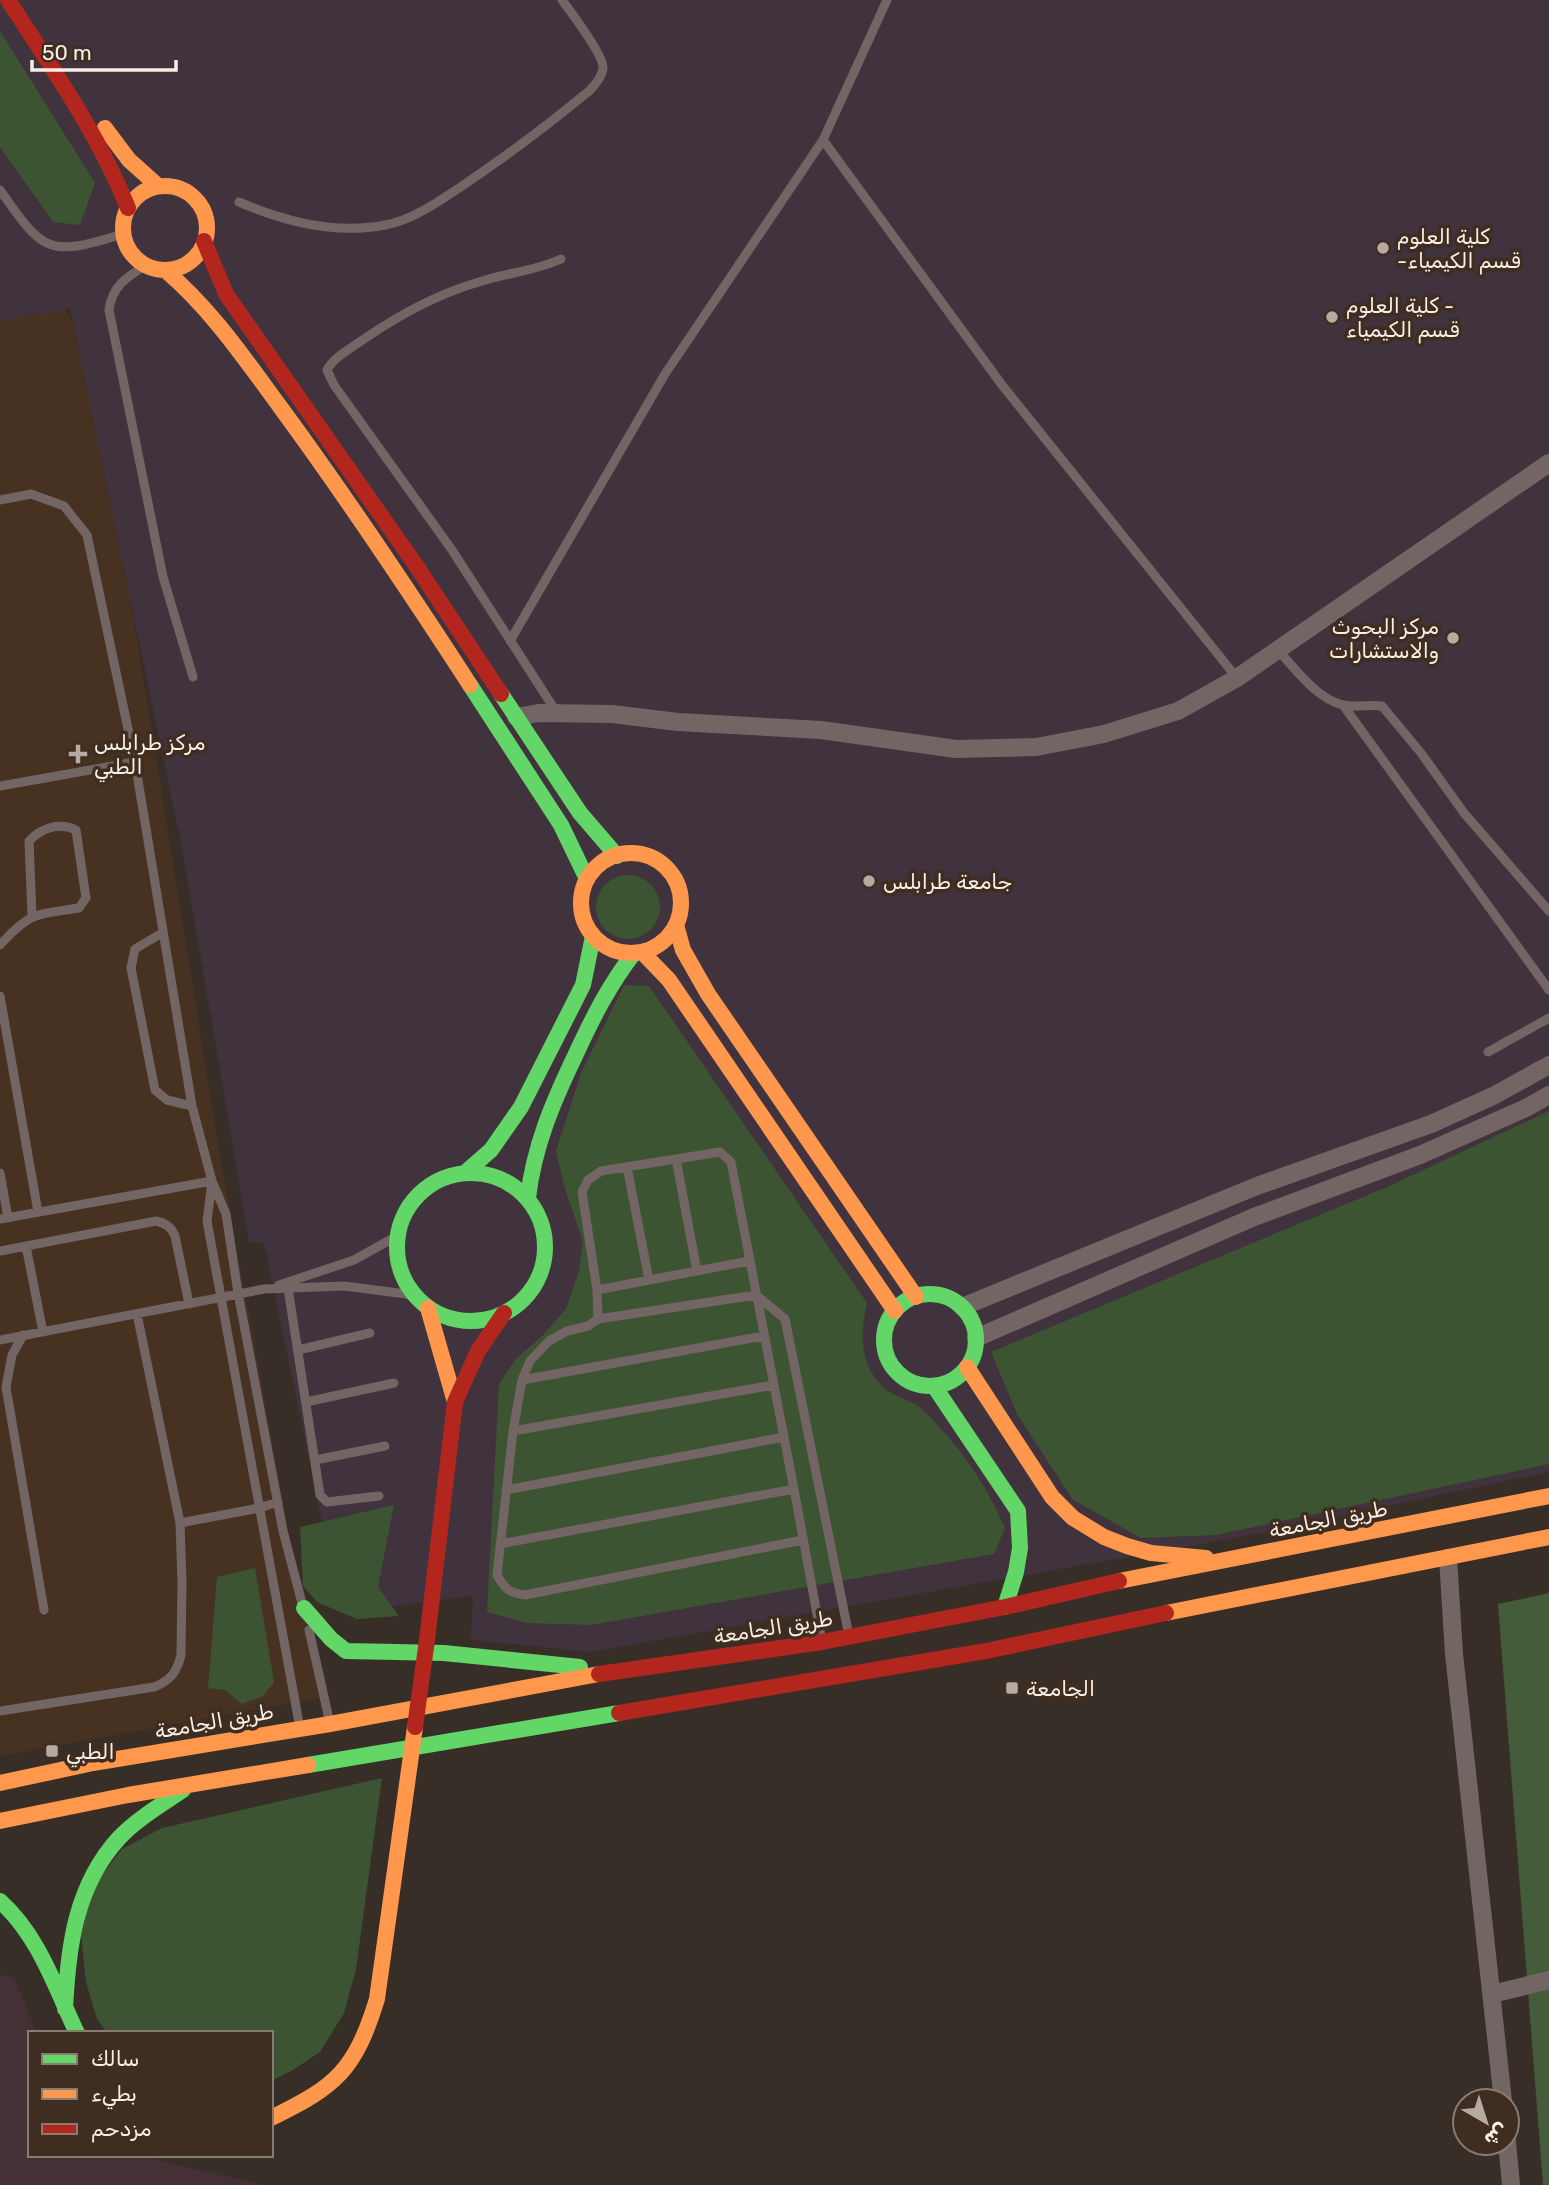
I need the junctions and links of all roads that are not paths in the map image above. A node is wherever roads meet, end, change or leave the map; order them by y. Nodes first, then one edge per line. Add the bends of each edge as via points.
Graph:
1 (8, 0) edge
2 (25, 0) edge
3 (562, 0) edge
4 (887, 0) edge
5 (823, 140) junction
6 (158, 186) junction
7 (0, 190) edge
8 (239, 202) dead end
9 (128, 208) junction
10 (123, 234) junction
11 (204, 241) junction
12 (561, 260) dead end
13 (146, 265) junction
14 (166, 270) junction
15 (1549, 463) edge
16 (0, 500) edge
17 (510, 641) junction
18 (1278, 650) junction
19 (193, 677) dead end
20 (1237, 678) junction
21 (1343, 705) junction
22 (557, 713) junction
23 (516, 717) junction
24 (135, 762) junction
25 (0, 786) edge
26 (617, 856) junction
27 (587, 879) junction
28 (1549, 911) edge
29 (32, 915) junction
30 (676, 925) junction
31 (162, 933) junction
32 (593, 936) junction
33 (0, 945) edge
34 (638, 952) junction
35 (1549, 990) edge
36 (0, 996) edge
37 (1549, 1018) edge
38 (1489, 1052) dead end
39 (1549, 1065) edge
40 (1549, 1095) edge
41 (192, 1106) junction
42 (676, 1159) junction
43 (627, 1167) junction
44 (466, 1172) junction
45 (0, 1173) edge
46 (212, 1181) junction
47 (527, 1198) junction
48 (38, 1212) junction
49 (4, 1219) edge
50 (397, 1236) junction
51 (26, 1246) junction
52 (0, 1251) edge
53 (750, 1261) junction
54 (697, 1271) junction
55 (649, 1280) junction
56 (288, 1288) junction
57 (264, 1289) junction
58 (597, 1290) junction
59 (238, 1293) junction
60 (414, 1295) junction
61 (756, 1295) junction
62 (219, 1297) junction
63 (916, 1297) junction
64 (189, 1304) junction
65 (962, 1307) junction
66 (428, 1308) junction
67 (895, 1311) junction
68 (504, 1313) junction
69 (137, 1314) junction
70 (598, 1319) junction
71 (43, 1332) junction
72 (370, 1333) dead end
73 (23, 1335) junction
74 (764, 1335) junction
75 (975, 1338) junction
76 (0, 1340) edge
77 (298, 1350) junction
78 (967, 1367) junction
79 (522, 1380) junction
80 (394, 1383) dead end
81 (773, 1385) junction
82 (934, 1386) junction
83 (306, 1402) junction
84 (455, 1402) junction
85 (513, 1431) junction
86 (784, 1437) junction
87 (385, 1446) dead end
88 (315, 1460) junction
89 (794, 1489) junction
90 (506, 1490) junction
91 (379, 1496) dead end
92 (1549, 1496) edge
93 (278, 1502) junction
94 (259, 1507) junction
95 (180, 1522) junction
96 (1549, 1537) edge
97 (803, 1540) junction
98 (500, 1544) junction
99 (1448, 1558) junction
100 (1231, 1560) junction
101 (1005, 1607) junction
102 (304, 1608) junction
103 (44, 1609) dead end
104 (849, 1636) junction
105 (822, 1642) junction
106 (613, 1671) junction
107 (0, 1711) edge
108 (330, 1724) junction
109 (300, 1728) junction
110 (0, 1783) edge
111 (190, 1785) junction
112 (0, 1821) edge
113 (0, 1901) edge
114 (1549, 1980) edge
115 (1492, 1994) junction
116 (65, 2009) junction
117 (76, 2031) edge
118 (1502, 2087) edge
119 (273, 2117) edge
120 (1508, 2157) edge
121 (1511, 2185) edge

1 - 9 main road via 100,147
2 - 6 main road via 119,149
3 - 8 lane via 600,57 604,68 598,80 517,149 453,192 394,223 370,228 314,227
4 - 5 lane
5 - 17 lane via 665,374
5 - 20 lane via 1002,385
6 - 9 main road via 136,197
6 - 11 main road via 186,191 197,201 207,227
7 - 10 lane via 24,224 48,244 76,247
9 - 10 main road
10 - 13 main road via 127,247
11 - 14 main road via 194,258
11 - 23 main road via 226,294
12 - 17 lane via 477,282 429,301 358,343 327,370
13 - 14 main road
13 - 19 lane via 120,284 110,298 109,310 163,577
14 - 27 main road via 213,318 307,442 561,825
15 - 18 street
16 - 24 lane via 31,495 64,506 87,535
17 - 22 lane
18 - 20 street
18 - 21 lane via 1314,688
20 - 22 street via 1178,711 1104,734 1036,747 956,749 821,730
21 - 28 lane via 1382,706 1392,716 1464,813
21 - 35 lane
22 - 23 street
23 - 26 main road via 580,813
24 - 25 lane
24 - 31 lane
26 - 27 main road via 600,864
26 - 30 main road via 645,856 669,871 680,897
27 - 32 main road via 581,909
29 - 29 lane via 79,908 86,898 76,830 65,825 39,831 29,841
29 - 33 lane
30 - 34 main road via 661,942
30 - 63 main road via 683,950 708,994
31 - 41 lane
31 - 41 lane via 135,948 131,968 155,1090 167,1100
32 - 34 main road via 612,950
32 - 44 main road via 583,985 521,1107 491,1150
34 - 47 main road via 606,993 543,1123
34 - 67 main road via 670,980
36 - 48 lane
37 - 38 lane
39 - 65 street via 1431,1124 1257,1186
40 - 75 street via 1420,1156 1254,1217
41 - 46 lane
42 - 43 lane
42 - 53 lane via 720,1152 731,1162
42 - 54 lane
43 - 55 lane
43 - 58 lane via 601,1171 588,1180 582,1192
44 - 47 main road via 500,1178
44 - 50 main road via 446,1176 413,1199
45 - 49 lane
46 - 48 lane
46 - 59 lane via 226,1214
46 - 62 lane via 206,1221
47 - 68 main road via 544,1233 543,1261 533,1288
48 - 49 lane
50 - 57 lane via 354,1260
50 - 60 main road via 402,1277
51 - 52 lane
51 - 64 lane via 162,1222 175,1236
51 - 71 lane
53 - 54 lane
53 - 61 lane
54 - 55 lane
55 - 58 lane
56 - 57 lane
56 - 60 lane via 344,1286
56 - 77 lane
57 - 59 lane
58 - 70 lane
59 - 62 lane
59 - 93 lane
60 - 66 main road
61 - 70 lane
61 - 74 lane
61 - 104 lane via 785,1319
62 - 64 lane
62 - 94 lane
63 - 65 main road via 940,1295
63 - 67 main road
64 - 69 lane
65 - 75 main road via 972,1321
66 - 68 main road via 465,1321
66 - 84 main road
67 - 82 main road via 884,1335 889,1361 908,1380
68 - 84 main road via 475,1357
69 - 71 lane
69 - 95 lane
70 - 79 lane via 549,1341 530,1361
71 - 73 lane
72 - 77 lane
73 - 76 lane
73 - 103 lane via 12,1354 6,1387
74 - 79 lane
74 - 81 lane
75 - 78 main road
77 - 83 lane
78 - 82 main road via 952,1380
78 - 100 main road via 1052,1497 1073,1518 1104,1537 1152,1553
79 - 85 lane
80 - 83 lane
81 - 85 lane
81 - 86 lane
82 - 101 main road via 1018,1511 1020,1559
83 - 88 lane
84 - 119 main road, bridge via 377,1999 357,2058 335,2083
85 - 90 lane
86 - 89 lane
86 - 90 lane
87 - 88 lane
88 - 91 lane via 320,1495 327,1502
89 - 97 lane
89 - 98 lane
90 - 98 lane
92 - 100 main road, طريق الجامعة
93 - 94 lane
93 - 102 lane
94 - 95 lane
94 - 109 lane
95 - 107 lane via 181,1655 171,1677 153,1687
96 - 99 main road
97 - 98 lane via 525,1595 505,1589 497,1575
97 - 105 lane
99 - 111 main road via 986,1651
99 - 115 street via 1454,1654
100 - 101 main road, طريق الجامعة
101 - 104 main road, طريق الجامعة
102 - 106 main road via 346,1651 444,1654
102 - 108 lane
104 - 105 main road, طريق الجامعة
105 - 106 main road, طريق الجامعة
106 - 108 main road, طريق الجامعة
108 - 109 main road, طريق الجامعة
109 - 110 main road, طريق الجامعة
111 - 112 main road
111 - 116 main road via 124,1834 89,1878 73,1926
113 - 116 main road via 11,1909 30,1938
114 - 115 street
115 - 118 street
116 - 117 main road
120 - 121 street

